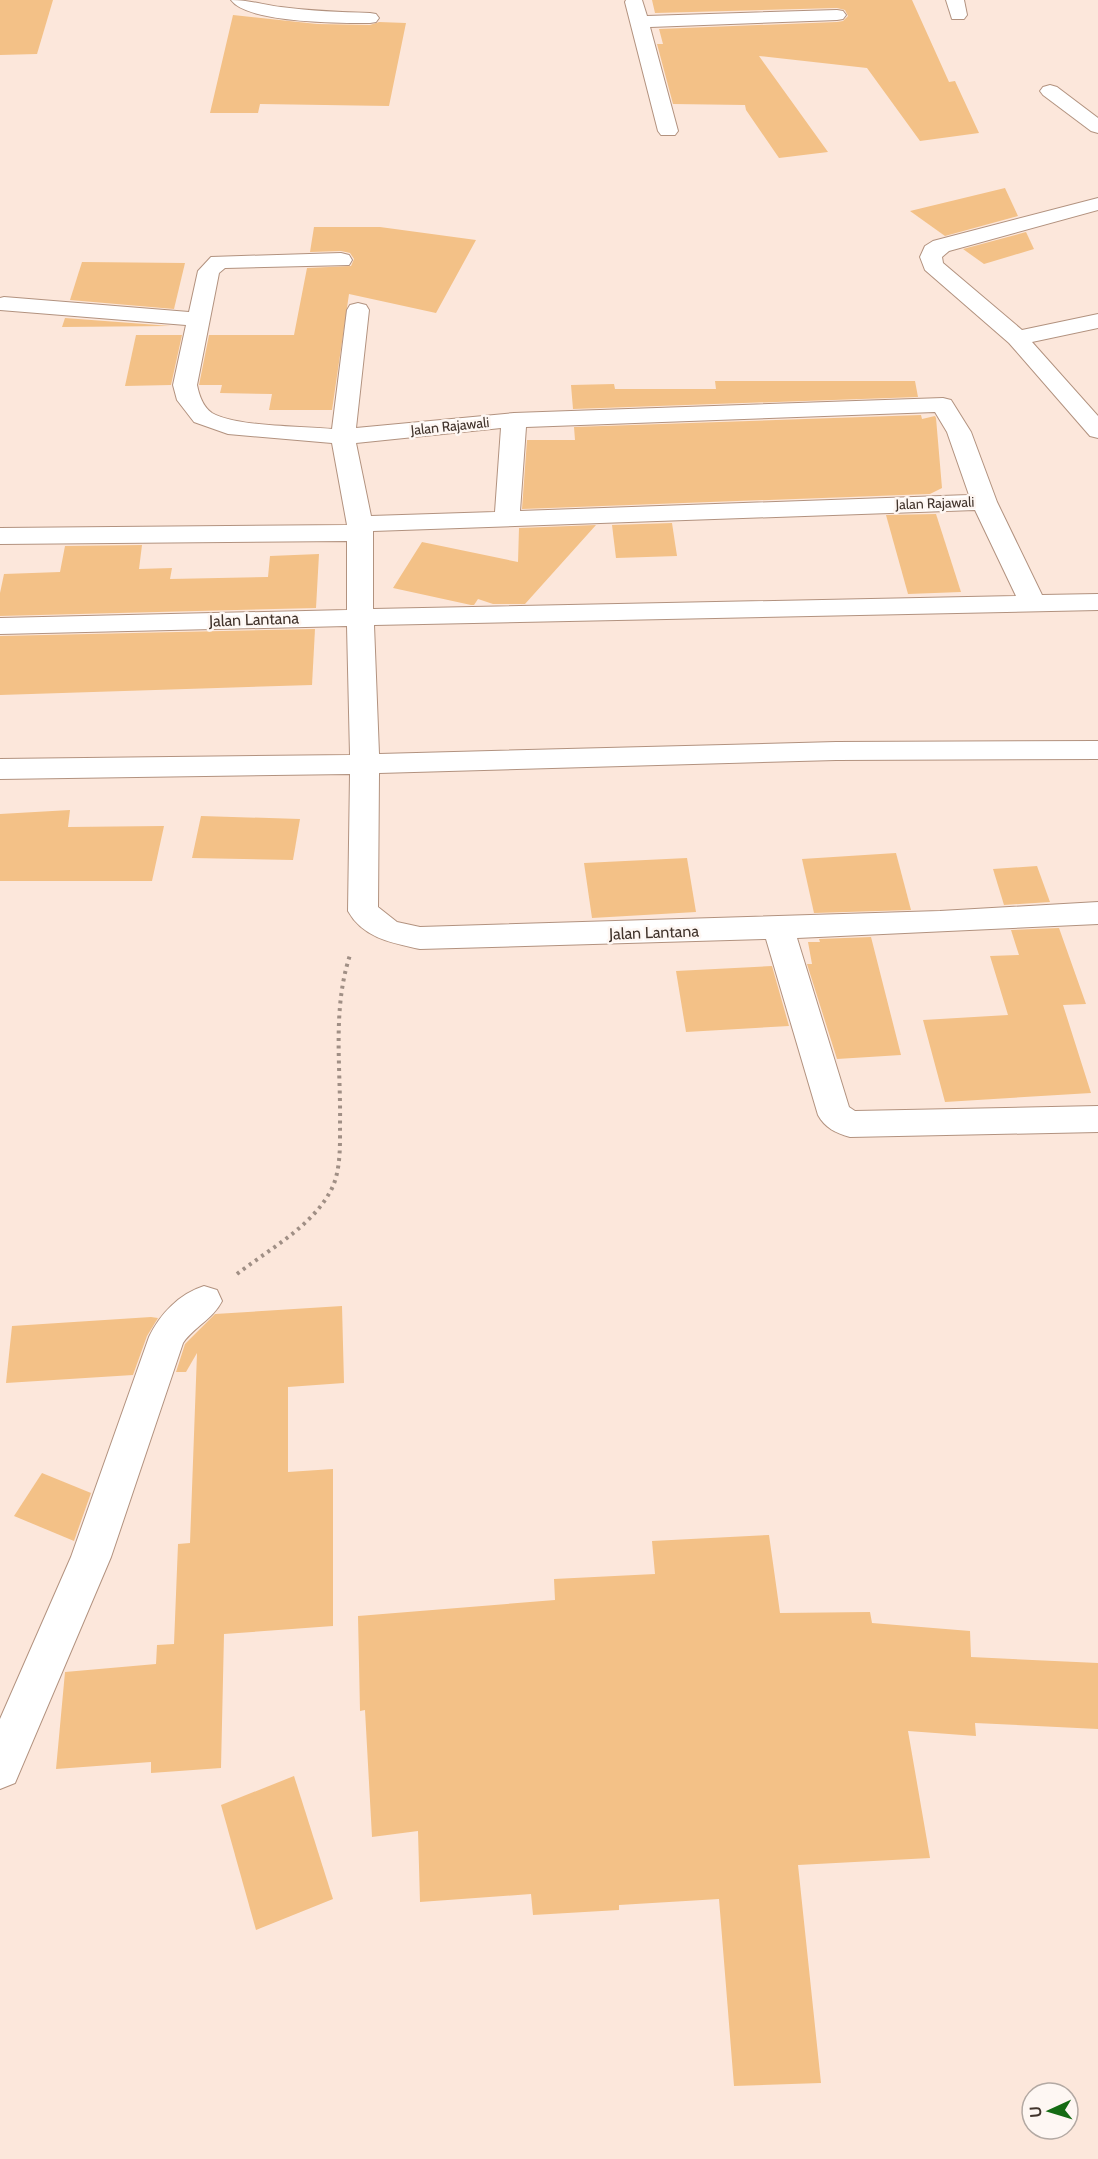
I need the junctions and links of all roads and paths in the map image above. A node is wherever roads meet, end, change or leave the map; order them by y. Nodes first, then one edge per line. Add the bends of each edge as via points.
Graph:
1 (240, 0) edge
2 (634, 0) edge
3 (837, 15) dead end
4 (370, 18) dead end
5 (639, 22) junction
6 (1050, 92) dead end
7 (1098, 127) edge
8 (668, 131) dead end
9 (1098, 204) edge
10 (341, 260) dead end
11 (4, 304) dead end
12 (358, 310) dead end
13 (199, 319) junction
14 (1098, 321) edge
15 (1017, 338) junction
16 (514, 420) junction
17 (1098, 431) edge
18 (343, 437) junction
19 (984, 502) junction
20 (507, 519) junction
21 (360, 528) junction
22 (0, 536) edge
23 (1098, 602) edge
24 (1033, 603) junction
25 (360, 616) junction
26 (0, 626) edge
27 (1098, 750) edge
28 (365, 764) junction
29 (0, 769) edge
30 (363, 911) junction
31 (1098, 913) edge
32 (778, 928) junction
33 (1098, 1119) edge
34 (204, 1301) joint
35 (0, 1768) edge

1 - 4 street via 253,8 274,11
2 - 5 street
3 - 5 street
5 - 8 street
6 - 7 street
9 - 15 street via 933,251 933,265
10 - 13 street, Jalan Rajawali via 219,262 209,271
11 - 13 street
12 - 18 street
13 - 18 street, Jalan Rajawali via 185,385 189,400 202,417 228,427
14 - 15 street
15 - 17 street
16 - 18 street, Jalan Rajawali
16 - 19 street, Jalan Rajawali via 943,405 959,432
16 - 20 street
18 - 21 street
19 - 20 street, Jalan Rajawali
19 - 24 street
20 - 21 street, Jalan Rajawali
21 - 22 street, Jalan Rajawali
21 - 25 street
23 - 24 street, Jalan Lantana
24 - 25 street, Jalan Lantana
25 - 26 street, Jalan Lantana
25 - 28 street
27 - 28 street via 836,750
28 - 29 street
28 - 30 street
30 - 32 street, Jalan Lantana via 387,932 420,938
30 - 34 path via 344,974 339,1017 339,1156 332,1189 291,1236
31 - 32 street, Jalan Lantana
32 - 33 street via 835,1115 850,1124
34 - 35 street via 176,1324 167,1337 91,1557

